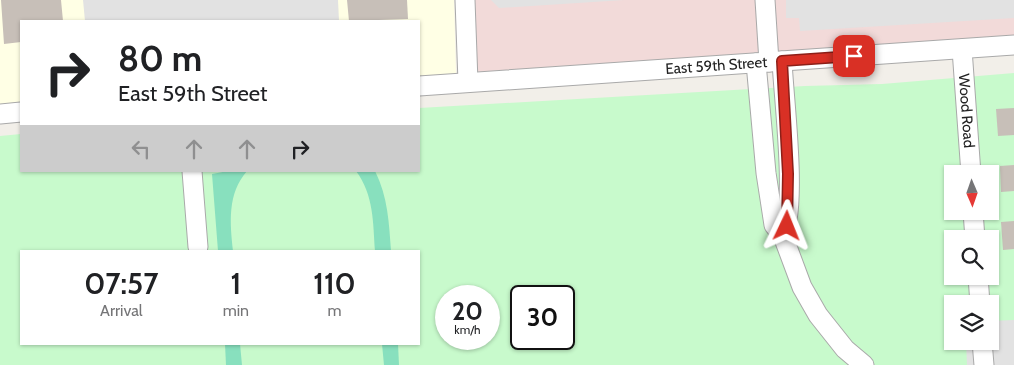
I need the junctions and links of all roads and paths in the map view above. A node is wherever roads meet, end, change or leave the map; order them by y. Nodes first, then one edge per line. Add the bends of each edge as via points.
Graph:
1 (465, 0) edge
2 (765, 0) edge
3 (1014, 45) edge
4 (962, 49) junction
5 (769, 62) junction
6 (468, 82) junction
7 (420, 86) edge
8 (20, 112) edge
9 (0, 114) edge
10 (970, 165) edge
11 (192, 172) edge
12 (783, 236) junction
13 (198, 246) dead end
14 (983, 350) edge
15 (864, 365) edge
16 (984, 365) edge

1 - 6 street
2 - 5 street
3 - 4 street, East 59th Street
4 - 5 street, East 59th Street
4 - 10 street, Wood Road
5 - 6 street, East 59th Street
5 - 12 street via 788,174 787,226
5 - 12 street via 766,173 774,226
6 - 7 street, East 59th Street
8 - 9 street
11 - 13 street
12 - 15 street via 802,287 818,315 845,349
14 - 16 street

